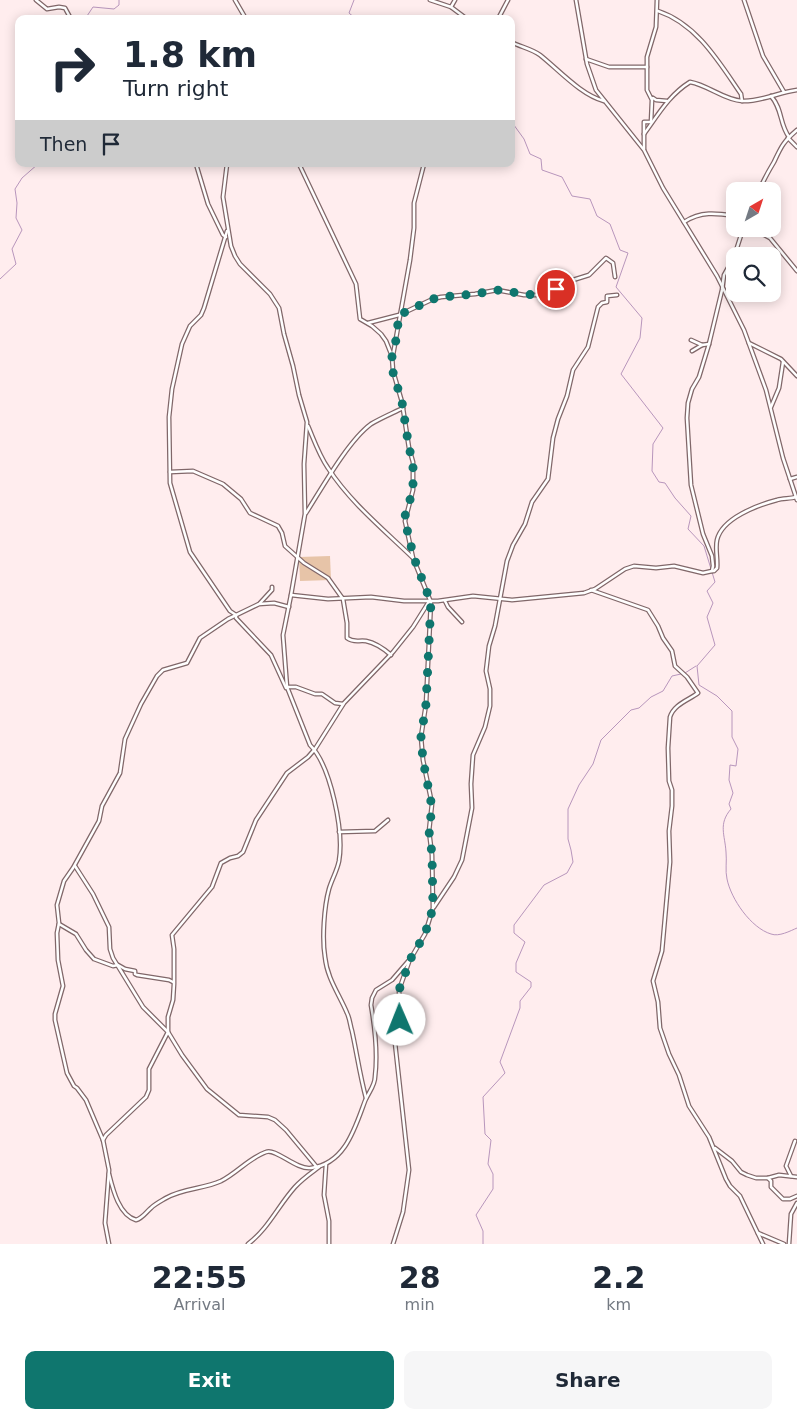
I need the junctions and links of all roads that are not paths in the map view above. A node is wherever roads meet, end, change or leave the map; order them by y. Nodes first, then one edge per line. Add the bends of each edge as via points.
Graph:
1 (36, 0) edge
2 (235, 0) edge
3 (430, 0) edge
4 (455, 0) edge
5 (508, 0) edge
6 (576, 0) edge
7 (658, 0) edge
8 (744, 0) edge
9 (451, 8) junction
10 (658, 12) junction
11 (69, 15) edge
12 (244, 15) edge
13 (461, 15) edge
14 (500, 15) edge
15 (515, 44) edge
16 (586, 58) junction
17 (647, 66) junction
18 (797, 90) edge
19 (784, 92) junction
20 (771, 96) junction
21 (652, 97) junction
22 (666, 101) junction
23 (742, 101) junction
24 (606, 102) junction
25 (797, 130) edge
26 (644, 134) junction
27 (789, 138) junction
28 (797, 147) edge
29 (644, 150) junction
30 (197, 167) edge
31 (226, 167) edge
32 (300, 167) edge
33 (423, 167) edge
34 (762, 182) edge
35 (726, 214) edge
36 (684, 222) junction
37 (228, 228) junction
38 (226, 237) junction
39 (740, 238) edge
40 (770, 238) edge
41 (797, 271) edge
42 (615, 277) dead end
43 (723, 286) junction
44 (617, 295) dead end
45 (399, 315) junction
46 (367, 323) junction
47 (691, 340) dead end
48 (709, 344) junction
49 (749, 344) junction
50 (702, 345) junction
51 (692, 351) dead end
52 (392, 356) junction
53 (783, 362) junction
54 (797, 376) edge
55 (771, 407) junction
56 (403, 408) junction
57 (307, 424) junction
58 (170, 472) junction
59 (331, 473) junction
60 (797, 477) edge
61 (790, 479) junction
62 (797, 498) edge
63 (305, 514) junction
64 (298, 557) junction
65 (414, 558) junction
66 (712, 571) junction
67 (272, 587) dead end
68 (591, 590) junction
69 (291, 595) junction
70 (343, 599) junction
71 (430, 600) junction
72 (500, 600) junction
73 (445, 601) junction
74 (259, 604) junction
75 (289, 607) junction
76 (236, 615) junction
77 (462, 622) dead end
78 (391, 655) junction
79 (287, 687) junction
80 (289, 694) junction
81 (343, 704) junction
82 (315, 749) junction
83 (388, 820) dead end
84 (339, 832) junction
85 (74, 865) junction
86 (433, 908) junction
87 (59, 924) junction
88 (411, 958) junction
89 (118, 965) junction
90 (174, 984) junction
91 (168, 1032) junction
92 (366, 1098) junction
93 (103, 1140) junction
94 (795, 1141) dead end
95 (714, 1147) junction
96 (326, 1164) junction
97 (316, 1166) junction
98 (321, 1166) junction
99 (109, 1174) junction
100 (791, 1176) junction
101 (797, 1177) edge
102 (768, 1178) junction
103 (797, 1196) edge
104 (797, 1203) edge
105 (796, 1207) edge
106 (757, 1233) junction
107 (110, 1244) edge
108 (248, 1244) edge
109 (329, 1244) edge
110 (392, 1244) edge
111 (764, 1244) edge
112 (784, 1244) edge
113 (789, 1244) edge

1 - 11 street via 47,9 65,8
2 - 12 street
3 - 9 street
4 - 9 street
5 - 14 street
6 - 16 street
7 - 10 street
8 - 19 street via 763,56
9 - 13 street
10 - 17 street
10 - 23 street via 678,21 707,45 741,94
15 - 24 street via 540,55 592,96
16 - 17 street via 609,67
16 - 24 street via 596,90
17 - 21 street via 647,90
18 - 19 street
19 - 20 street
20 - 23 street
20 - 27 street via 779,106
21 - 22 street
21 - 26 street via 651,122 644,122
22 - 23 street via 691,82
22 - 26 street
24 - 29 street
25 - 27 street
26 - 29 street
27 - 28 street
27 - 34 street via 780,147
29 - 36 street
30 - 38 street via 208,204
31 - 37 street via 222,192
32 - 46 street via 356,284 360,319
33 - 45 street via 414,203 410,260
35 - 36 street via 703,213
36 - 43 street
37 - 38 street
37 - 57 street via 237,260 279,308
38 - 58 street via 202,312 190,326 181,346 171,393
39 - 43 street via 724,275
40 - 41 street
42 - 45 street via 613,262 606,258 589,275 543,295 497,290 442,297
43 - 48 street
43 - 49 street
44 - 72 street via 608,295 606,302 599,306 588,347 573,370 554,435 548,479 532,502 512,548
45 - 46 street
45 - 52 street
46 - 52 street via 384,338
47 - 50 street
48 - 50 street
48 - 66 street via 689,397 687,418 692,485 703,534 711,552
49 - 53 street
49 - 55 street
50 - 51 street
52 - 56 street
53 - 54 street
53 - 55 street via 779,388
55 - 61 street
56 - 59 street via 368,427
56 - 65 street via 413,462 413,490 405,519
57 - 59 street
57 - 63 street
58 - 64 street via 193,471 228,486 250,512 279,528 284,545
58 - 76 street via 170,486 188,548 229,610
59 - 63 street
59 - 65 street via 362,510
60 - 61 street
61 - 62 street
62 - 66 street via 776,500 733,519 718,537 717,568
63 - 64 street
64 - 69 street
64 - 70 street via 328,578
65 - 71 street
66 - 68 street via 704,573 674,566 634,566
67 - 74 street
68 - 72 street
68 - 95 street via 648,610 672,651 675,666 698,694 683,702 671,712 670,717 670,862 662,951 653,981 660,1028 669,1054 689,1106
69 - 70 street
69 - 75 street
70 - 71 street
70 - 78 street via 347,638 353,642 366,641 378,645
71 - 73 street
71 - 78 street
71 - 86 street via 426,704 421,737 432,807 429,831
72 - 73 street via 473,596
72 - 86 street via 487,659 490,706 473,755 472,808 462,860
73 - 77 street
74 - 75 street
74 - 76 street
75 - 79 street via 283,635
76 - 80 street via 272,656
76 - 85 street via 200,638 187,663 163,670 156,676 125,739 116,782
78 - 81 street
79 - 80 street
79 - 81 street via 322,694 335,703
80 - 82 street via 310,745
81 - 82 street
82 - 84 street via 332,792
82 - 90 street via 287,773 256,820 243,852 222,863 210,889 172,935
83 - 84 street via 374,831
84 - 92 street via 339,861 327,897 324,956 334,989 348,1014
85 - 87 street via 59,896
85 - 89 street via 94,894 109,927 111,954
86 - 88 street via 425,934
87 - 89 street via 76,934 94,959
87 - 93 street via 57,950 64,986 56,1026 67,1073 86,1100
88 - 92 street via 394,978 376,990 372,998 377,1054 375,1080
88 - 110 street via 399,991 400,1019 394,1044 408,1170 403,1212
89 - 90 street
89 - 91 street via 143,1007
90 - 91 street
91 - 93 street via 148,1073 146,1096
91 - 97 street via 186,1061 214,1095 239,1115 275,1120
92 - 96 street via 350,1141
93 - 99 street
94 - 100 street via 786,1166
95 - 102 street via 743,1173
95 - 106 street via 726,1179 740,1196
96 - 98 street
96 - 109 street via 324,1195
97 - 98 street
97 - 99 street via 303,1167 267,1152 220,1182 168,1197 136,1220 122,1210
98 - 108 street via 297,1185 261,1233
99 - 107 street via 105,1216
100 - 101 street
100 - 102 street
102 - 103 street via 782,1199 790,1200
104 - 105 street
105 - 113 street via 791,1214
106 - 111 street
106 - 112 street

